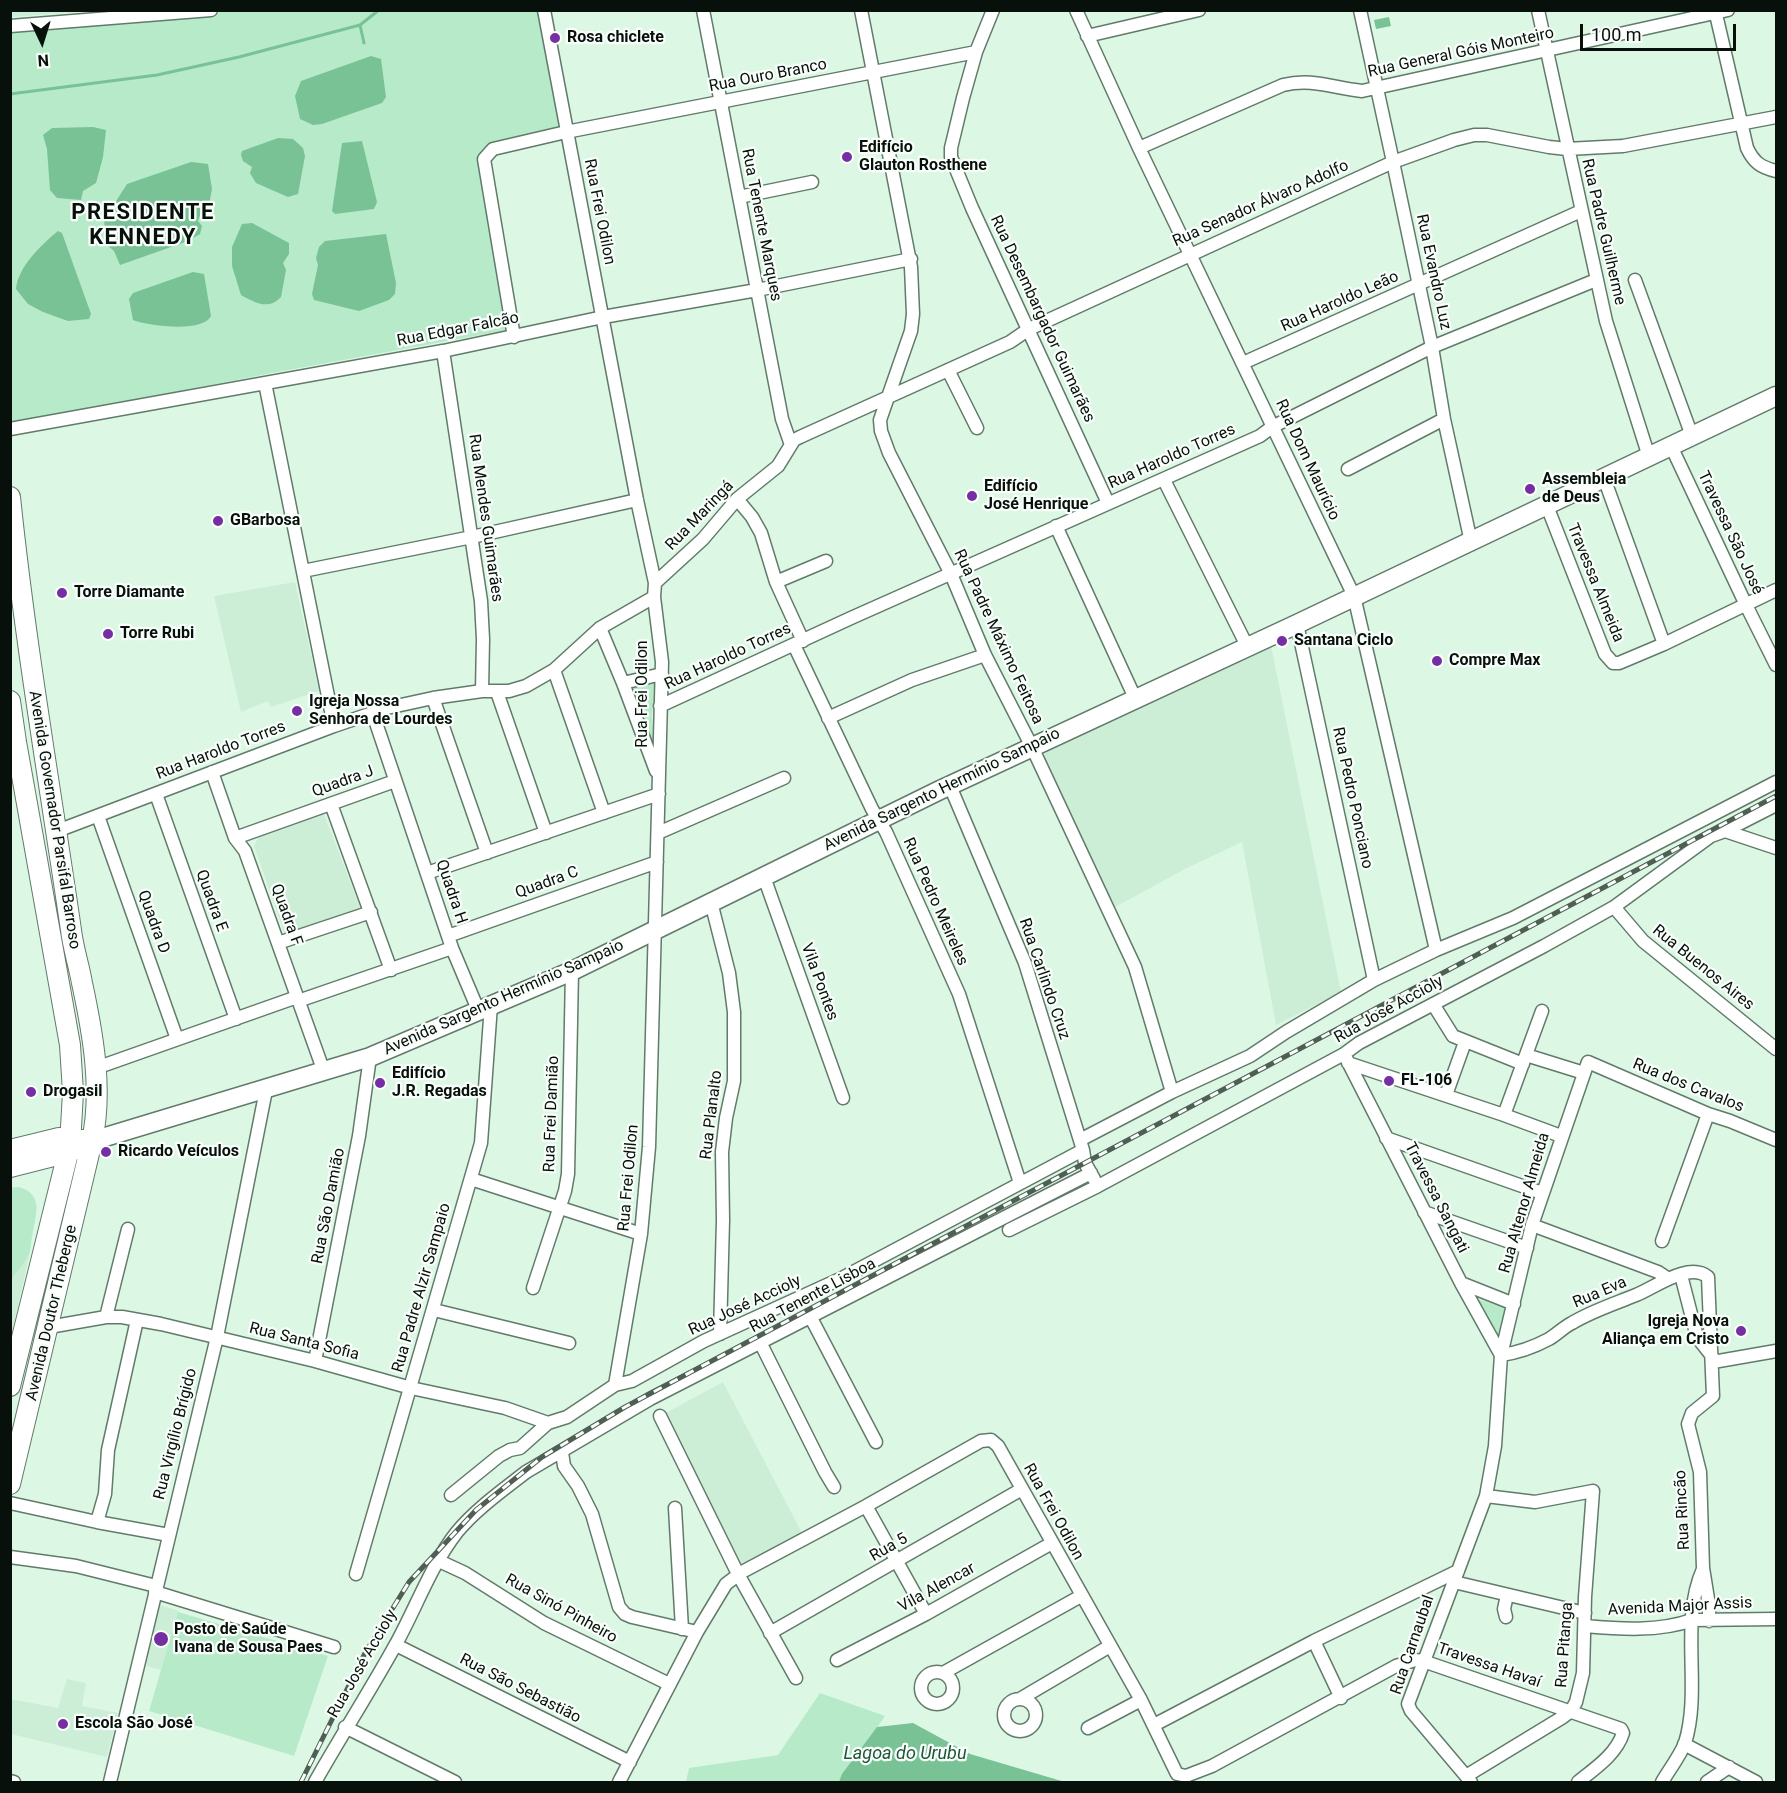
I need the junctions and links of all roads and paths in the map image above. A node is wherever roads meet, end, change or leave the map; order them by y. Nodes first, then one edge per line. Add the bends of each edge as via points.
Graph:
1 (211, 10) edge
2 (544, 10) edge
3 (703, 10) edge
4 (861, 10) edge
5 (993, 10) edge
6 (1076, 10) edge
7 (1360, 10) edge
8 (1538, 10) edge
9 (1728, 10) edge
10 (1190, 11) edge
11 (1715, 12) edge
12 (10, 26) edge
13 (1087, 36) junction
14 (976, 52) junction
15 (1547, 52) junction
16 (874, 73) junction
17 (1377, 88) junction
18 (720, 102) junction
19 (1776, 117) edge
20 (1741, 125) junction
21 (566, 132) junction
22 (1139, 148) junction
23 (1567, 149) junction
24 (1393, 162) junction
25 (1776, 171) edge
26 (812, 182) dead end
27 (739, 197) junction
28 (1581, 211) junction
29 (1190, 254) junction
30 (911, 259) junction
31 (1596, 280) junction
32 (1635, 280) dead end
33 (1418, 285) junction
34 (757, 290) junction
35 (603, 317) junction
36 (1029, 329) junction
37 (514, 337) junction
38 (1432, 347) junction
39 (442, 351) junction
40 (1243, 363) junction
41 (948, 370) junction
42 (265, 382) junction
43 (890, 395) junction
44 (1776, 396) edge
45 (1444, 420) junction
46 (1272, 427) junction
47 (977, 428) dead end
48 (10, 429) edge
49 (1692, 436) junction
50 (791, 445) junction
51 (1671, 446) junction
52 (1649, 457) junction
53 (1348, 469) dead end
54 (1604, 478) junction
55 (1164, 480) junction
56 (10, 497) edge
57 (737, 499) junction
58 (637, 500) junction
59 (1108, 503) junction
60 (1546, 506) junction
61 (1056, 526) junction
62 (472, 537) junction
63 (1471, 542) junction
64 (826, 561) dead end
65 (303, 572) junction
66 (951, 574) junction
67 (776, 582) junction
68 (655, 583) junction
69 (1776, 591) edge
70 (1353, 596) junction
71 (654, 597) junction
72 (1746, 605) junction
73 (1298, 624) junction
74 (600, 628) junction
75 (798, 643) junction
76 (1665, 644) junction
77 (1247, 646) junction
78 (986, 655) junction
79 (1776, 664) edge
80 (554, 670) junction
81 (662, 674) junction
82 (623, 683) junction
83 (482, 691) junction
84 (497, 692) junction
85 (434, 698) junction
86 (1135, 698) junction
87 (10, 701) edge
88 (660, 706) junction
89 (373, 714) junction
90 (828, 718) junction
91 (334, 726) junction
92 (42, 741) junction
93 (13, 742) edge
94 (1032, 747) junction
95 (212, 772) junction
96 (658, 778) junction
97 (784, 778) dead end
98 (395, 781) junction
99 (1776, 782) edge
100 (950, 786) junction
101 (156, 794) junction
102 (659, 794) junction
103 (332, 804) junction
104 (1776, 805) edge
105 (604, 813) junction
106 (98, 816) junction
107 (879, 819) junction
108 (57, 831) junction
109 (1725, 831) junction
110 (658, 832) junction
111 (546, 833) junction
112 (235, 838) junction
113 (1776, 848) edge
114 (487, 854) junction
115 (657, 862) junction
116 (428, 873) junction
117 (764, 877) junction
118 (711, 902) junction
119 (1614, 907) junction
120 (370, 912) junction
121 (656, 929) junction
122 (450, 942) junction
123 (278, 943) junction
124 (1436, 950) junction
125 (391, 970) junction
126 (572, 971) junction
127 (1374, 980) junction
128 (298, 999) junction
129 (1433, 1004) junction
130 (485, 1008) junction
131 (1542, 1011) dead end
132 (236, 1019) junction
133 (177, 1039) junction
134 (1465, 1042) junction
135 (1776, 1049) edge
136 (370, 1058) junction
137 (1346, 1059) junction
138 (1524, 1059) junction
139 (96, 1068) junction
140 (1586, 1068) junction
141 (324, 1072) junction
142 (266, 1090) junction
143 (1172, 1092) junction
144 (1446, 1095) junction
145 (843, 1098) dead end
146 (1708, 1114) junction
147 (1504, 1115) junction
148 (1561, 1136) junction
149 (1386, 1138) junction
150 (1776, 1140) edge
151 (92, 1141) junction
152 (70, 1145) junction
153 (1081, 1145) junction
154 (10, 1150) edge
155 (10, 1167) edge
156 (10, 1173) edge
157 (1091, 1173) junction
158 (471, 1179) junction
159 (1020, 1183) junction
160 (1098, 1186) junction
161 (1542, 1193) junction
162 (58, 1197) junction
163 (559, 1208) junction
164 (1424, 1212) junction
165 (1532, 1225) junction
166 (128, 1228) dead end
167 (1010, 1230) dead end
168 (641, 1234) junction
169 (1662, 1242) dead end
170 (1527, 1248) junction
171 (1682, 1275) junction
172 (1667, 1278) junction
173 (1461, 1283) junction
174 (1709, 1284) joint
175 (533, 1288) dead end
176 (1514, 1304) junction
177 (434, 1310) junction
178 (810, 1316) junction
179 (106, 1317) junction
180 (137, 1320) junction
181 (49, 1327) junction
182 (720, 1334) junction
183 (217, 1337) junction
184 (760, 1342) junction
185 (569, 1343) dead end
186 (1776, 1351) edge
187 (1501, 1355) junction
188 (1712, 1359) junction
189 (315, 1361) junction
190 (10, 1386) edge
191 (615, 1386) junction
192 (411, 1388) junction
193 (660, 1416) dead end
194 (548, 1423) junction
195 (16, 1431) edge
196 (876, 1442) dead end
197 (558, 1458) junction
198 (10, 1484) edge
199 (834, 1487) dead end
200 (1022, 1490) junction
201 (451, 1495) dead end
202 (1486, 1496) junction
203 (10, 1503) edge
204 (866, 1506) junction
205 (675, 1508) dead end
206 (97, 1522) junction
207 (169, 1534) junction
208 (1052, 1543) junction
209 (10, 1557) edge
210 (439, 1561) junction
211 (898, 1562) junction
212 (1703, 1568) junction
213 (356, 1574) dead end
214 (739, 1576) junction
215 (1456, 1576) junction
216 (155, 1589) junction
217 (1507, 1595) junction
218 (1081, 1596) junction
219 (1585, 1613) junction
220 (926, 1614) junction
221 (1506, 1617) dead end
222 (1776, 1619) edge
223 (1692, 1620) junction
224 (1709, 1621) junction
225 (1585, 1626) junction
226 (682, 1629) junction
227 (697, 1632) junction
228 (770, 1633) junction
229 (1314, 1641) junction
230 (396, 1645) junction
231 (1110, 1646) junction
232 (334, 1647) dead end
233 (837, 1660) dead end
234 (1423, 1661) junction
235 (943, 1673) dead end
236 (795, 1678) dead end
237 (669, 1684) junction
238 (1341, 1698) junction
239 (1020, 1699) dead end
240 (1141, 1700) junction
241 (1571, 1711) junction
242 (1154, 1725) junction
243 (345, 1727) junction
244 (1089, 1728) dead end
245 (1684, 1744) junction
246 (630, 1762) junction
247 (1729, 1767) junction
248 (1468, 1779) edge
249 (110, 1782) edge
250 (315, 1782) edge
251 (455, 1782) edge
252 (619, 1782) edge
253 (1578, 1782) edge
254 (1662, 1782) edge
255 (1707, 1782) edge
256 (1756, 1782) edge

1 - 12 street
2 - 21 street, Rua Frei Odilon
3 - 18 street, Rua Tenente Marques
4 - 16 street, Rua Padre Máximo Feitosa
5 - 14 street
6 - 13 street, Rua Dom Maurício
7 - 17 street, Rua Evandro Luz
8 - 15 street, Rua Padre Guilherme
9 - 11 street, Rua General Góis Monteiro
10 - 13 street
11 - 15 street, Rua General Góis Monteiro
11 - 20 street
13 - 22 street, Rua Dom Maurício
14 - 16 street, Rua Ouro Branco
14 - 36 street, Rua Desembargador Guimarães via 951,148 953,166
15 - 17 street, Rua General Góis Monteiro
15 - 23 street, Rua Padre Guilherme
16 - 18 street, Rua Ouro Branco
16 - 30 street, Rua Padre Máximo Feitosa
17 - 22 street, Rua General Góis Monteiro via 1362,91 1300,81 1283,85
17 - 24 street, Rua Evandro Luz
18 - 21 street, Rua Ouro Branco
18 - 27 street, Rua Tenente Marques
19 - 20 street, Rua Senador Álvaro Adolfo
20 - 23 street, Rua Senador Álvaro Adolfo via 1623,146
20 - 25 street via 1755,162
21 - 35 street, Rua Frei Odilon
21 - 37 street, Rua Ouro Branco via 493,149 484,159
22 - 29 street, Rua Dom Maurício
23 - 24 street, Rua Senador Álvaro Adolfo via 1474,135
23 - 28 street, Rua Padre Guilherme
24 - 29 street, Rua Senador Álvaro Adolfo
24 - 33 street, Rua Evandro Luz
26 - 27 street
27 - 34 street, Rua Tenente Marques
28 - 31 street, Rua Padre Guilherme
28 - 33 street, Rua Haroldo Leão
29 - 36 street, Rua Senador Álvaro Adolfo
29 - 40 street, Rua Dom Maurício
30 - 34 street, Rua Edgar Falcão
30 - 43 street, Rua Padre Máximo Feitosa via 913,314
31 - 38 street, Rua Haroldo Torres
31 - 52 street, Rua Padre Guilherme
32 - 49 street
33 - 38 street, Rua Evandro Luz
33 - 40 street, Rua Haroldo Leão
34 - 35 street, Rua Edgar Falcão
34 - 50 street, Rua Tenente Marques via 782,419
35 - 37 street, Rua Edgar Falcão
35 - 58 street, Rua Frei Odilon
36 - 41 street, Rua Senador Álvaro Adolfo via 1010,342
36 - 59 street, Rua Desembargador Guimarães
37 - 39 street, Rua Edgar Falcão
38 - 45 street, Rua Evandro Luz
38 - 46 street, Rua Haroldo Torres
39 - 42 street, Rua Edgar Falcão
39 - 62 street, Rua Mendes Guimarães
40 - 46 street, Rua Dom Maurício
41 - 43 street, Rua Senador Álvaro Adolfo
41 - 47 street
42 - 48 street, Rua Edgar Falcão
42 - 65 street
43 - 50 street, Rua Senador Álvaro Adolfo via 800,437
43 - 66 street, Rua Padre Máximo Feitosa via 880,420 881,431
44 - 49 main road, Avenida Sargento Hermínio Sampaio
45 - 53 street
45 - 63 street, Rua Evandro Luz
46 - 55 street, Rua Haroldo Torres
46 - 70 street, Rua Dom Maurício
49 - 51 main road, Avenida Sargento Hermínio Sampaio
50 - 57 street, Rua Maringá via 778,466
51 - 52 main road, Avenida Sargento Hermínio Sampaio
51 - 72 street, Travessa São José
52 - 54 main road, Avenida Sargento Hermínio Sampaio
54 - 60 main road, Avenida Sargento Hermínio Sampaio
54 - 76 street
55 - 59 street, Rua Haroldo Torres
55 - 77 street
56 - 92 main road, Avenida Governador Parsifal Barroso
57 - 67 street, Rua Pedro Meireles via 761,533
57 - 68 street, Rua Maringá
58 - 62 street
58 - 68 street, Rua Frei Odilon
59 - 61 street, Rua Haroldo Torres
60 - 63 main road, Avenida Sargento Hermínio Sampaio
60 - 76 street, Travessa Almeida via 1605,654 1613,663 1619,663
61 - 66 street, Rua Haroldo Torres
61 - 86 street
62 - 65 street
62 - 83 street, Rua Mendes Guimarães via 482,610
63 - 70 main road, Avenida Sargento Hermínio Sampaio
64 - 67 street
65 - 91 street
66 - 75 street, Rua Haroldo Torres
66 - 78 street, Rua Padre Máximo Feitosa
67 - 75 street, Rua Pedro Meireles
68 - 71 street, Rua Frei Odilon
69 - 72 street
70 - 73 main road, Avenida Sargento Hermínio Sampaio
70 - 124 street, Rua Dom Maurício
71 - 74 street, Rua Haroldo Torres
71 - 81 street, Rua Frei Odilon
72 - 76 street
72 - 79 street, Travessa São José
73 - 77 main road, Avenida Sargento Hermínio Sampaio
73 - 127 street, Rua Pedro Ponciano
74 - 80 street, Rua Haroldo Torres
74 - 82 street
75 - 88 street, Rua Haroldo Torres
75 - 90 street, Rua Pedro Meireles
77 - 86 main road, Avenida Sargento Hermínio Sampaio
78 - 90 street via 912,680
78 - 94 street, Rua Padre Máximo Feitosa
80 - 84 street, Rua Haroldo Torres via 526,686
80 - 105 street
81 - 82 street
81 - 88 street, Rua Frei Odilon
82 - 96 street
83 - 84 street, Rua Haroldo Torres
83 - 85 street, Rua Haroldo Torres
84 - 111 street
85 - 89 street, Rua Haroldo Torres
85 - 114 street
86 - 94 main road, Avenida Sargento Hermínio Sampaio
87 - 93 main road, Avenida Governador Parsifal Barroso
88 - 96 street, Rua Frei Odilon
89 - 91 street, Rua Haroldo Torres
89 - 98 street, Quadra J
90 - 107 street, Rua Pedro Meireles
91 - 95 street, Rua Haroldo Torres
92 - 93 street
92 - 108 main road, Avenida Governador Parsifal Barroso
93 - 152 main road, Avenida Governador Parsifal Barroso via 70,1045
94 - 100 main road, Avenida Sargento Hermínio Sampaio
94 - 143 street, Rua Padre Máximo Feitosa via 1135,967
95 - 101 street, Rua Haroldo Torres
95 - 112 street, Quadra F
96 - 102 street, Rua Frei Odilon
97 - 110 street
98 - 103 street, Quadra J
98 - 116 street, Quadra H
99 - 124 street, Rua José Accioly via 1513,918
100 - 107 main road, Avenida Sargento Hermínio Sampaio
100 - 153 street, Rua Carlindo Cruz via 1025,963
101 - 106 street, Rua Haroldo Torres
101 - 132 street, Quadra E
102 - 105 street
102 - 110 street, Rua Frei Odilon
103 - 112 street, Quadra J
103 - 120 street
104 - 109 street, Rua José Accioly
105 - 111 street
106 - 108 street, Rua Haroldo Torres
106 - 133 street, Quadra D
107 - 117 main road, Avenida Sargento Hermínio Sampaio
107 - 159 street, Rua Pedro Meireles via 959,994
108 - 139 main road, Avenida Governador Parsifal Barroso
109 - 113 street
109 - 119 street, Rua José Accioly via 1711,836
110 - 115 street, Rua Frei Odilon
111 - 114 street
112 - 123 street, Quadra F via 245,851
114 - 116 street
115 - 121 street, Rua Frei Odilon
115 - 122 street, Quadra C
116 - 122 street, Quadra H
117 - 118 main road, Avenida Sargento Hermínio Sampaio
117 - 145 street, Vila Pontes
118 - 121 main road, Avenida Sargento Hermínio Sampaio
118 - 182 street, Rua Planalto via 729,973 734,1012 734,1081 722,1152
119 - 129 street, Rua José Accioly
119 - 135 street, Rua Buenos Aires via 1643,940
120 - 123 street
120 - 125 street
121 - 126 main road, Avenida Sargento Hermínio Sampaio
121 - 168 street, Rua Frei Odilon via 649,1147
122 - 125 street, Quadra C
122 - 130 street, Quadra H
123 - 128 street, Quadra F
124 - 127 street, Rua José Accioly
125 - 128 street, Quadra C
126 - 130 main road, Avenida Sargento Hermínio Sampaio
126 - 163 street, Rua Frei Damião via 567,1174
127 - 143 street, Rua José Accioly via 1250,1056
128 - 132 street
128 - 141 street, Quadra F
129 - 134 street via 1454,1036
129 - 137 street, Rua José Accioly via 1359,1043
130 - 136 main road, Avenida Sargento Hermínio Sampaio
130 - 158 street, Rua Padre Alzir Sampaio via 482,1143
131 - 138 street
132 - 133 street
133 - 139 street
134 - 138 street, Rua dos Cavalos
134 - 144 street
136 - 141 main road, Avenida Sargento Hermínio Sampaio
136 - 189 street, Rua São Damião via 359,1136
137 - 144 street
137 - 149 street, Travessa Sangati
137 - 160 street, Rua José Accioly
138 - 140 street, Rua dos Cavalos
138 - 147 street
139 - 151 main road, Avenida Governador Parsifal Barroso
140 - 146 street, Rua dos Cavalos
140 - 148 street, Rua Altenor Almeida
141 - 142 main road, Avenida Sargento Hermínio Sampaio
142 - 151 main road, Avenida Sargento Hermínio Sampaio
142 - 183 street, Rua Virgílio Brígido
143 - 153 street, Rua José Accioly
144 - 147 street
146 - 150 street, Rua dos Cavalos
146 - 169 street
147 - 148 street
148 - 161 street, Rua Altenor Almeida
149 - 161 street
149 - 164 street, Travessa Sangati
151 - 152 main road, Avenida Sargento Hermínio Sampaio
151 - 181 main road, Avenida Doutor Theberge
152 - 154 main road, Avenida Sargento Hermínio Sampaio via 51,1139
152 - 155 main road, Avenida Sargento Hermínio Sampaio
152 - 162 main road, Avenida Doutor Theberge
153 - 157 street, Rua Carlindo Cruz
153 - 159 street, Rua José Accioly
156 - 162 main road via 42,1170 54,1183
157 - 160 street, Rua Carlindo Cruz
157 - 178 street, Rua Tenente Lisboa
158 - 163 street
158 - 177 street, Rua Padre Alzir Sampaio
159 - 182 street, Rua José Accioly via 840,1279
160 - 167 street, Rua José Accioly
161 - 165 street, Rua Altenor Almeida
162 - 190 main road, Avenida Doutor Theberge
163 - 168 street
163 - 175 street, Rua Frei Damião
164 - 170 street
164 - 173 street, Travessa Sangati
165 - 170 street, Rua Altenor Almeida
165 - 172 street
166 - 179 street
168 - 191 street, Rua Frei Odilon
170 - 176 street, Rua Altenor Almeida
171 - 172 street, Rua Eva
171 - 174 street, Rua Eva via 1701,1273 1708,1277
171 - 188 street via 1697,1336
172 - 187 street, Rua Eva via 1569,1324 1550,1338 1516,1353
173 - 176 street
173 - 187 street, Travessa Sangati
174 - 188 street, Rua Rincão
176 - 187 street, Rua Altenor Almeida
177 - 185 street
177 - 192 street, Rua Padre Alzir Sampaio
178 - 184 street, Rua Tenente Lisboa
178 - 196 street
179 - 180 street, Rua Santa Sofia
179 - 181 street, Rua Santa Sofia
180 - 183 street, Rua Santa Sofia
180 - 206 street via 108,1450 105,1494
181 - 195 main road, Avenida Doutor Theberge
182 - 191 street, Rua José Accioly via 632,1381
183 - 189 street, Rua Santa Sofia
183 - 207 street, Rua Virgílio Brígido
184 - 197 street, Rua Tenente Lisboa via 650,1400
184 - 199 street
186 - 188 street
187 - 202 street, Rua Altenor Almeida via 1495,1446
188 - 212 street, Rua Rincão via 1713,1396 1692,1413 1688,1424 1700,1472
189 - 192 street, Rua Santa Sofia
191 - 194 street, Rua José Accioly via 567,1417
192 - 194 street, Rua Santa Sofia via 505,1408
192 - 213 street, Rua Padre Alzir Sampaio
193 - 214 street
194 - 201 street, Rua José Accioly via 520,1448 499,1456
195 - 198 main road, Avenida Doutor Theberge
197 - 210 street, Rua Tenente Lisboa via 526,1472 468,1520
197 - 226 street via 592,1514 619,1607 632,1617
200 - 204 street, Rua Frei Odilon via 998,1446 991,1440 981,1441
200 - 208 street, Rua Frei Odilon
200 - 211 street, Rua 5
202 - 215 street, Rua Carnaubal
202 - 219 street, Rua Pitanga via 1535,1502 1593,1491
203 - 206 street
204 - 211 street
204 - 214 street, Rua Frei Odilon
205 - 226 street
206 - 207 street
207 - 216 street, Rua Virgílio Brígido
208 - 218 street, Rua Frei Odilon
208 - 220 street, Vila Alencar
209 - 216 street via 76,1566
210 - 230 street, Rua José Accioly
210 - 237 street, Rua Sinó Pinheiro via 544,1623
211 - 220 street
211 - 228 street, Rua 5
212 - 223 street, Rua Rincão via 1694,1593
212 - 224 street, Rua Rincão
214 - 227 street, Rua Frei Odilon via 726,1584
214 - 228 street
215 - 217 street
215 - 229 street
215 - 234 street, Rua Carnaubal
216 - 232 street
216 - 249 street, Rua Virgílio Brígido
217 - 219 street
217 - 221 street
218 - 231 street, Rua Frei Odilon
218 - 235 street
219 - 225 street, Rua Pitanga
220 - 233 street, Vila Alencar
222 - 224 street, Avenida Major Assis
223 - 224 street, Avenida Major Assis
223 - 225 street, Avenida Major Assis via 1653,1628
223 - 245 street, Rua Rincão via 1690,1713
225 - 241 street, Rua Pitanga via 1580,1691
226 - 227 street
227 - 237 street, Rua Frei Odilon
228 - 236 street
229 - 238 street
229 - 242 street
230 - 243 street, Rua José Accioly
230 - 246 street, Rua São Sebastião
231 - 239 street
231 - 240 street, Rua Frei Odilon
234 - 238 street, Rua Frei Odilon via 1396,1666
234 - 241 street, Travessa Havaí
234 - 248 street, Rua Carnaubal via 1408,1704
237 - 246 street, Rua Frei Odilon
238 - 242 street, Rua Frei Odilon via 1186,1776 1177,1774 1173,1768
240 - 242 street, Rua Frei Odilon
240 - 244 street
241 - 248 street, Rua Pitanga
241 - 253 street, Travessa Havaí via 1623,1733 1601,1764
243 - 250 street, Rua José Accioly
243 - 251 street
245 - 247 street
245 - 254 street, Rua Rincão
246 - 252 street, Rua Frei Odilon
247 - 255 street
247 - 256 street

